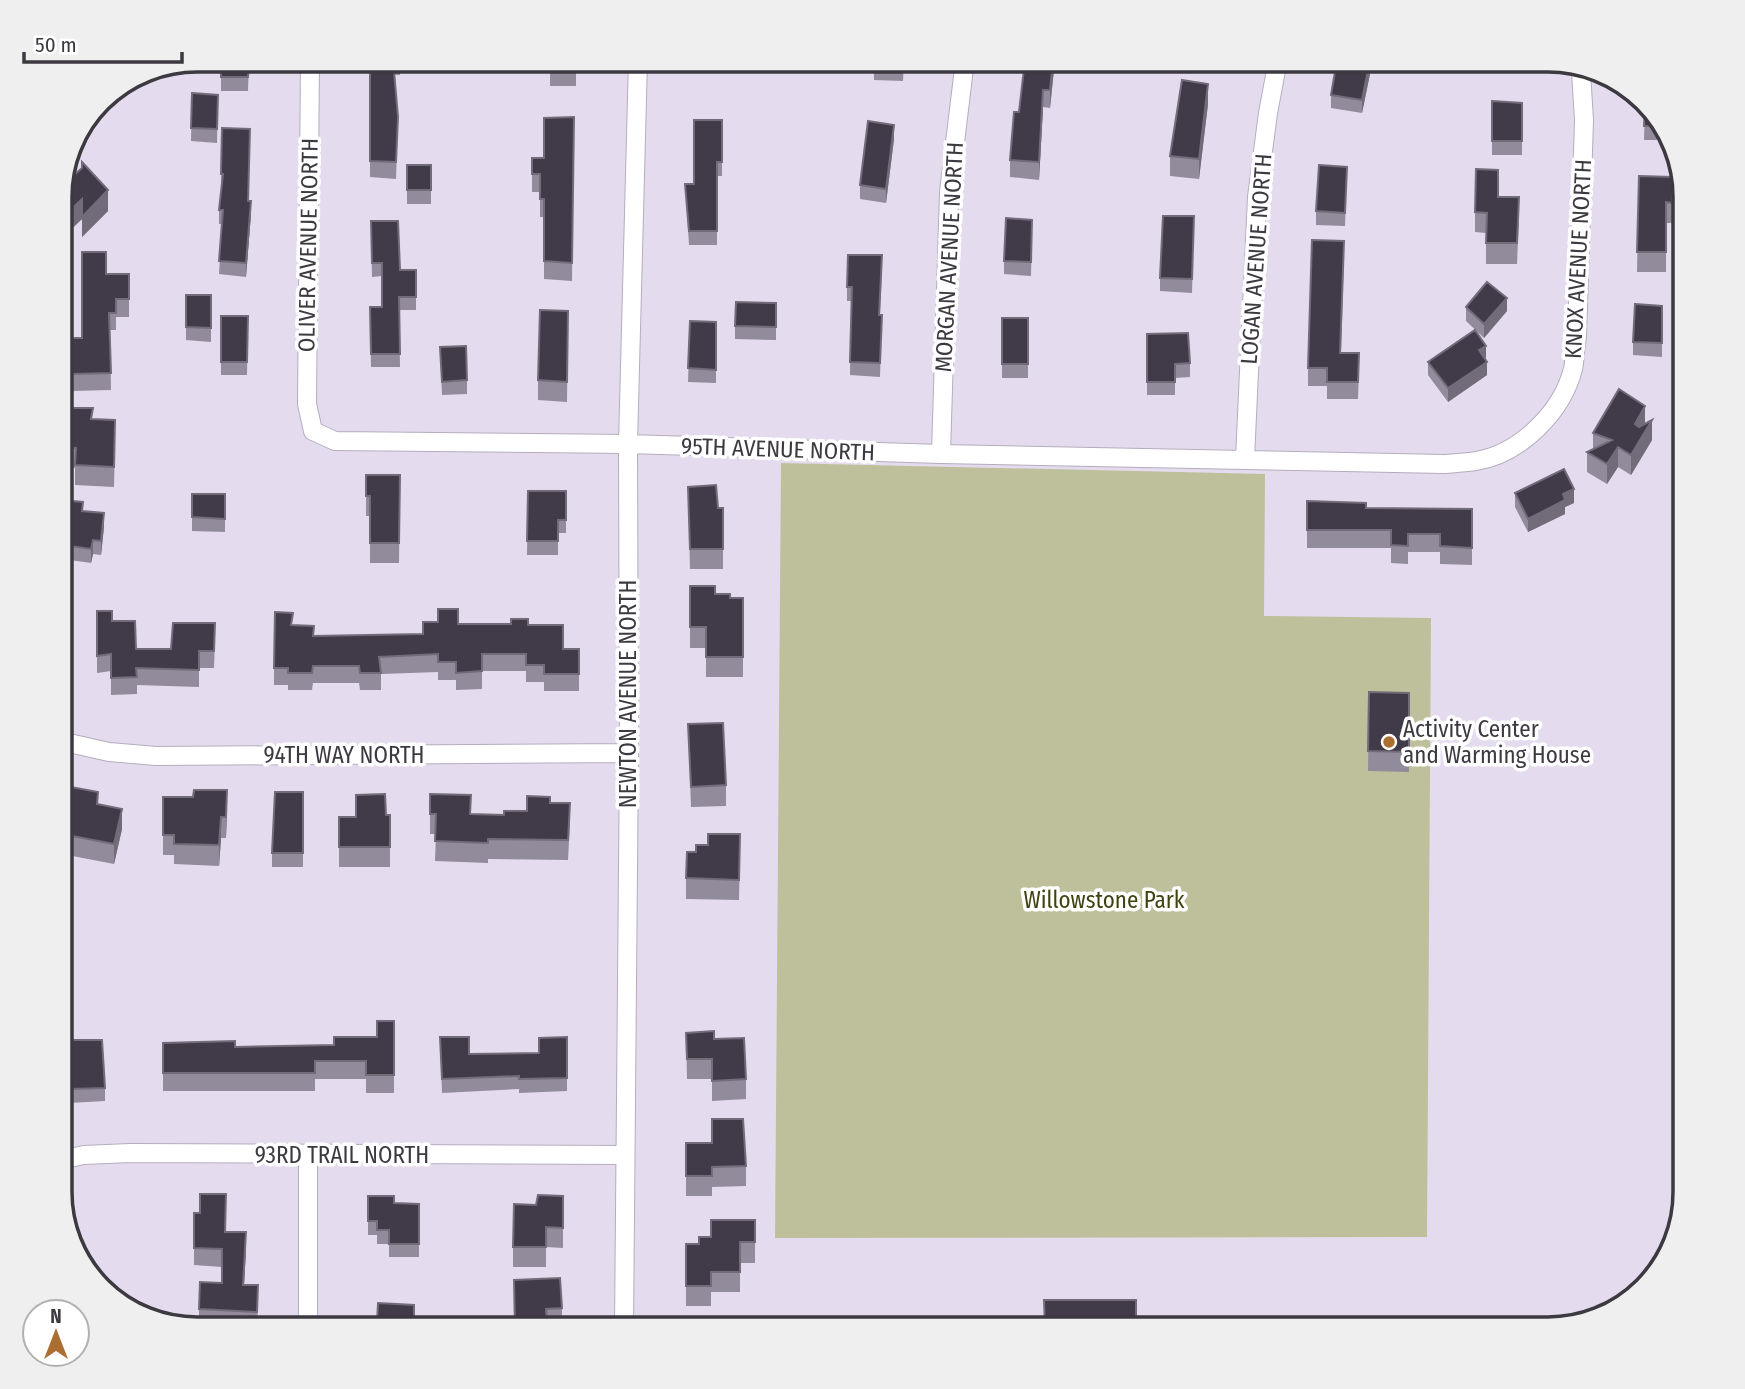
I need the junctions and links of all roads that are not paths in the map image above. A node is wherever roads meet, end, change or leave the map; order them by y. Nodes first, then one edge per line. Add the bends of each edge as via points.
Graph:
1 (310, 72) edge
2 (638, 72) edge
3 (964, 72) edge
4 (1276, 72) edge
5 (1581, 76) edge
6 (313, 431) joint
7 (628, 444) junction
8 (942, 454) junction
9 (1245, 459) junction
10 (72, 743) edge
11 (629, 753) junction
12 (625, 1155) junction
13 (308, 1156) junction
14 (72, 1158) edge
15 (308, 1317) edge
16 (624, 1317) edge

1 - 6 street, OLIVER AVENUE NORTH via 307,404
2 - 7 street, NEWTON AVENUE NORTH
3 - 8 street, MORGAN AVENUE NORTH via 949,192
4 - 9 street, LOGAN AVENUE NORTH via 1257,197
5 - 9 street, KNOX AVENUE NORTH via 1584,120 1573,370 1558,402 1536,429 1510,449 1478,461
6 - 7 street, 95TH AVENUE NORTH via 335,440
7 - 8 street, 95TH AVENUE NORTH
7 - 11 street, NEWTON AVENUE NORTH
8 - 9 street, 95TH AVENUE NORTH
10 - 11 street, 94TH WAY NORTH via 156,756
11 - 12 street, NEWTON AVENUE NORTH
12 - 13 street, 93RD TRAIL NORTH
12 - 16 street, NEWTON AVENUE NORTH
13 - 14 street, 93RD TRAIL NORTH via 130,1153
13 - 15 street

